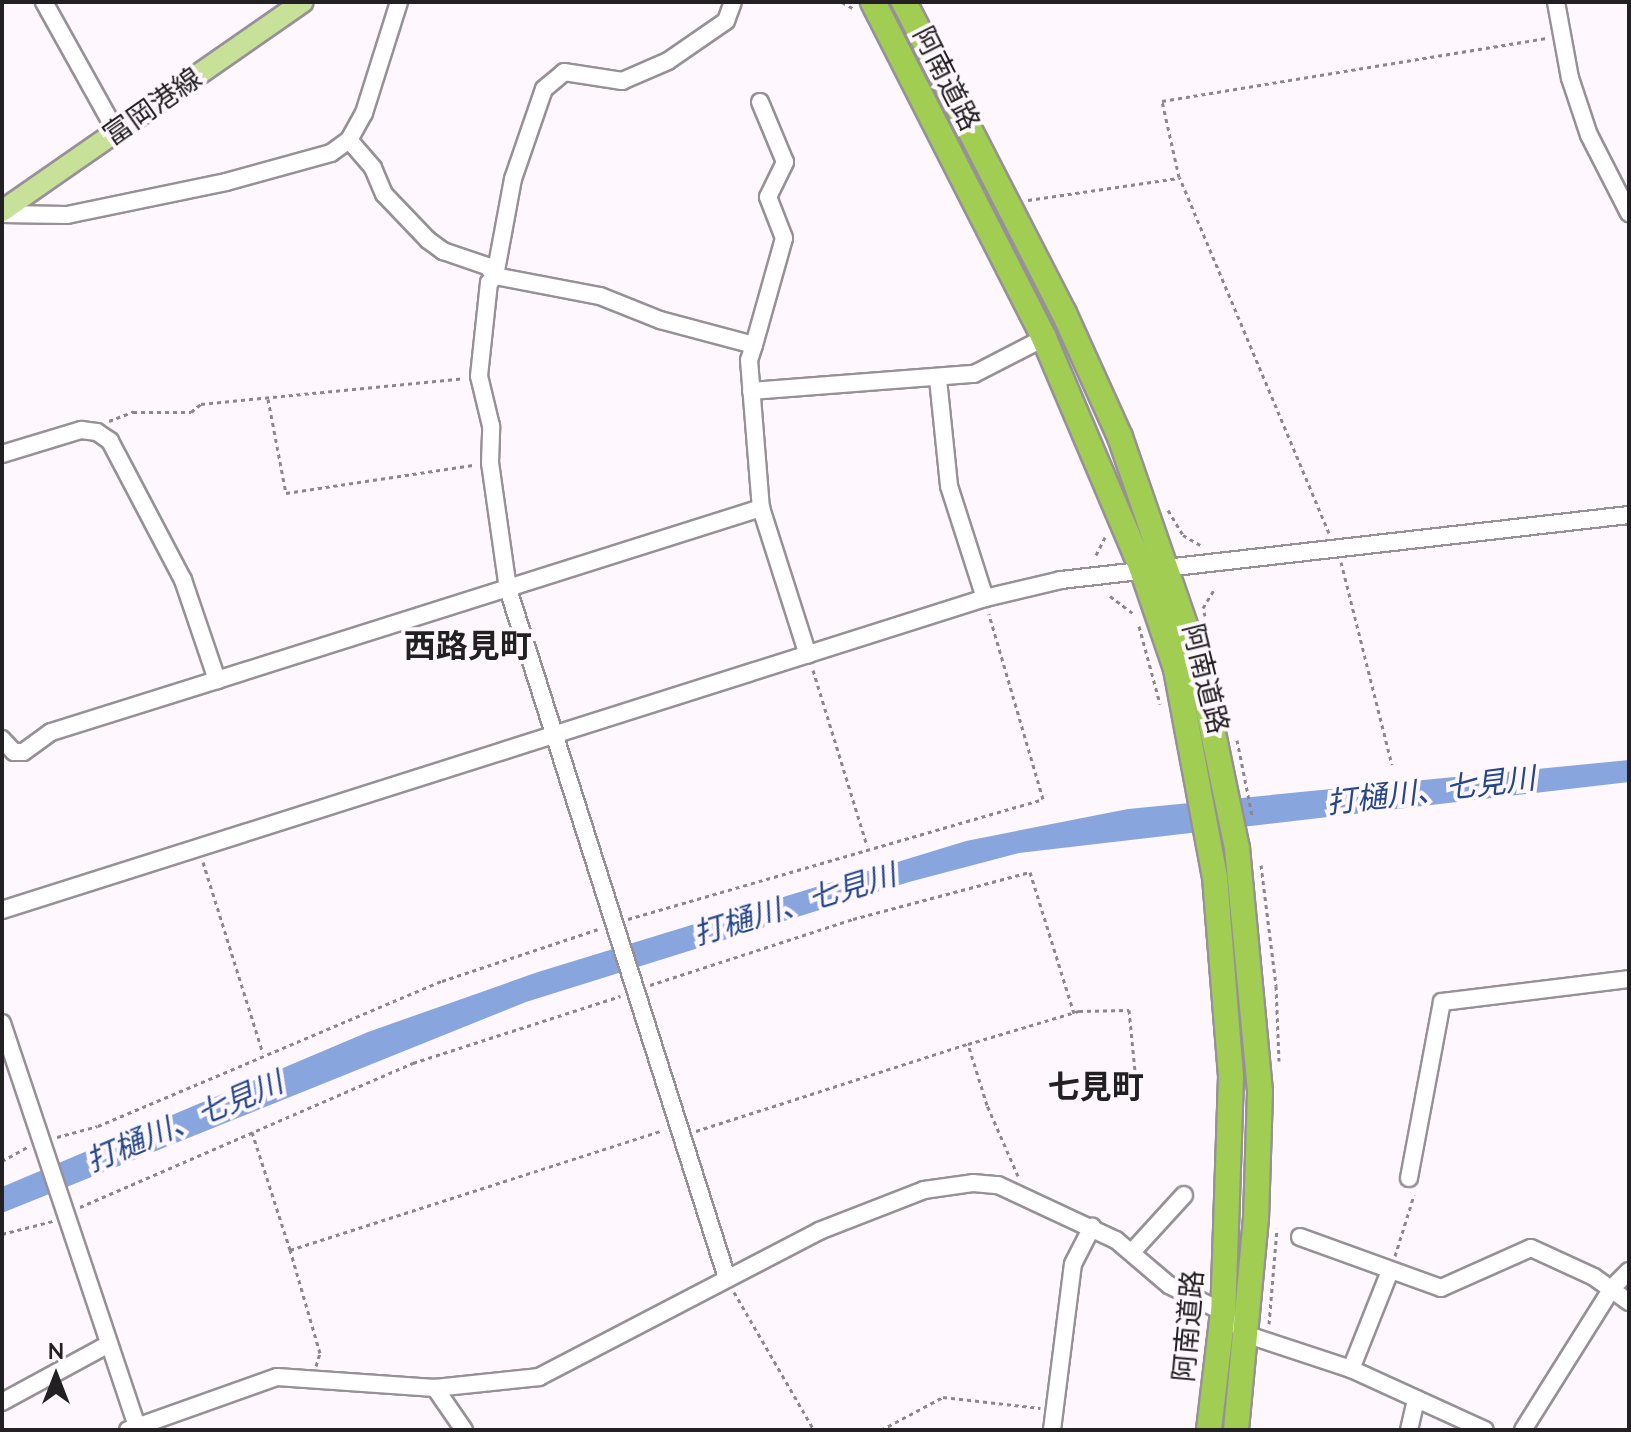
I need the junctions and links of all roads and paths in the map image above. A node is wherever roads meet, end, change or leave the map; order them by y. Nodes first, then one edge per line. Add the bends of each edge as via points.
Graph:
1 (44, 2) edge
2 (303, 2) edge
3 (399, 2) edge
4 (733, 2) edge
5 (842, 2) edge
6 (904, 2) edge
7 (1556, 2) edge
8 (863, 5) edge
9 (1560, 36) junction
10 (760, 102) dead end
11 (117, 133) junction
12 (349, 140) junction
13 (1179, 177) junction
14 (1627, 204) edge
15 (1009, 205) junction
16 (2, 212) edge
17 (495, 276) junction
18 (1044, 338) junction
19 (754, 345) junction
20 (479, 376) junction
21 (938, 379) junction
22 (751, 391) junction
23 (268, 399) junction
24 (97, 432) junction
25 (2, 454) edge
26 (490, 463) junction
27 (761, 508) junction
28 (1169, 512) dead end
29 (1629, 515) edge
30 (1200, 545) dead end
31 (1337, 549) junction
32 (1169, 568) junction
33 (1142, 569) junction
34 (508, 589) junction
35 (1110, 596) dead end
36 (985, 598) junction
37 (808, 655) junction
38 (217, 680) junction
39 (1162, 709) dead end
40 (553, 734) junction
41 (2, 739) edge
42 (1392, 765) dead end
43 (1234, 775) junction
44 (1253, 817) dead end
45 (198, 847) junction
46 (868, 847) junction
47 (2, 910) edge
48 (617, 928) junction
49 (1629, 979) edge
50 (635, 989) junction
51 (1074, 1013) junction
52 (2, 1023) edge
53 (968, 1044) junction
54 (263, 1053) junction
55 (1135, 1071) dead end
56 (251, 1130) junction
57 (679, 1131) junction
58 (44, 1145) junction
59 (2, 1161) edge
60 (1409, 1178) joint
61 (1020, 1194) junction
62 (1184, 1195) dead end
63 (66, 1213) junction
64 (1092, 1227) junction
65 (2, 1234) edge
66 (1300, 1237) dead end
67 (290, 1250) junction
68 (1132, 1252) junction
69 (1390, 1271) junction
70 (1629, 1271) edge
71 (727, 1278) junction
72 (1612, 1288) junction
73 (1629, 1302) edge
74 (1223, 1312) junction
75 (1248, 1335) junction
76 (107, 1345) junction
77 (1351, 1369) junction
78 (312, 1377) junction
79 (435, 1388) junction
80 (1416, 1399) junction
81 (2, 1402) edge
82 (1054, 1410) junction
83 (134, 1428) edge
84 (464, 1430) edge
85 (814, 1430) edge
86 (881, 1430) edge
87 (1052, 1430) edge
88 (1209, 1430) edge
89 (1236, 1430) edge
90 (1409, 1430) edge
91 (1485, 1430) edge
92 (1523, 1430) edge

1 - 11 street
2 - 11 main road, 富岡港線
3 - 12 street via 379,73
4 - 17 street via 726,21 668,61 622,81 564,72 544,89 513,179
5 - 8 path
6 - 15 highway, 阿南道路
7 - 9 street
8 - 18 highway, 阿南道路
9 - 13 path via 1162,101
9 - 14 street via 1589,135
10 - 19 street via 785,162 768,197 784,238
11 - 16 main road, 富岡港線
12 - 16 street via 331,153 226,182 67,215
12 - 17 street via 373,168 384,194 428,240 443,251 487,266
13 - 15 path
13 - 31 path
15 - 32 highway, 阿南道路 via 1120,437
17 - 19 street via 600,296 660,320
17 - 20 street via 489,283
18 - 21 street via 974,374
18 - 33 highway, 阿南道路
19 - 22 street
20 - 23 path
20 - 26 street via 491,426
21 - 22 street
21 - 36 street via 949,486
22 - 27 street
23 - 24 path via 201,404 176,413 133,412 101,425
23 - 26 path via 286,493
24 - 25 street via 81,430
24 - 38 street via 110,441 183,580
26 - 34 street
27 - 34 street
27 - 37 street
28 - 30 path via 1183,535
29 - 31 street
31 - 32 street
31 - 42 path
32 - 33 street
32 - 43 highway, 阿南道路
33 - 36 street
33 - 74 highway, 阿南道路 via 1176,669 1225,962 1231,1077
34 - 38 street
34 - 40 street
35 - 39 path via 1135,615
36 - 37 street
36 - 46 path via 1043,799
37 - 40 street
37 - 46 path
38 - 41 street via 51,732 23,752 14,752
40 - 45 street
40 - 48 street
43 - 44 path
43 - 75 highway, 阿南道路 via 1260,1092
45 - 47 street
45 - 54 path
46 - 48 path
48 - 50 street
48 - 54 path via 442,981
49 - 60 street via 1442,1002
50 - 51 path via 853,919 1030,872
50 - 56 path via 427,1058
50 - 57 street
51 - 53 path
51 - 55 path via 1129,1010
52 - 58 street
53 - 57 path
53 - 61 path
54 - 58 path
56 - 63 path
56 - 67 path
57 - 67 path
57 - 71 street
58 - 59 path
58 - 63 street
60 - 69 path via 1412,1207
61 - 64 street
61 - 71 street via 973,1183 924,1190 819,1231
62 - 68 street
63 - 65 path
63 - 76 street
64 - 68 street
64 - 82 street via 1073,1264
66 - 69 street
67 - 78 path via 320,1353
68 - 74 street via 1169,1285
69 - 72 street via 1441,1288 1531,1248
69 - 77 street
70 - 72 street
71 - 79 street via 539,1377
71 - 85 path
72 - 73 street
72 - 92 street
74 - 75 street
74 - 88 highway, 阿南道路
75 - 77 street
75 - 89 highway, 阿南道路
76 - 81 street
76 - 83 street
77 - 80 street
78 - 79 street
78 - 83 street via 277,1377
79 - 84 street
80 - 90 street
80 - 91 street
82 - 86 path via 943,1397
82 - 87 street

